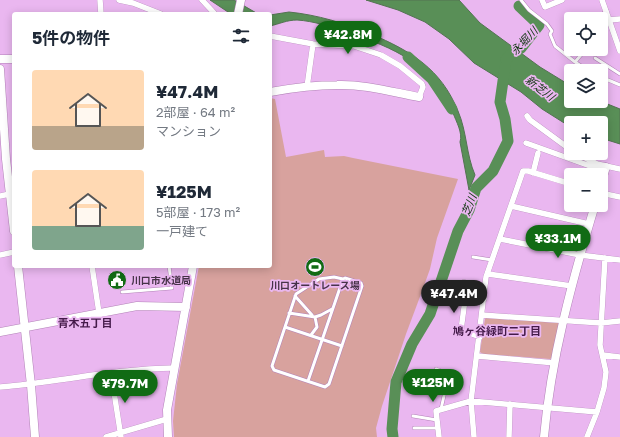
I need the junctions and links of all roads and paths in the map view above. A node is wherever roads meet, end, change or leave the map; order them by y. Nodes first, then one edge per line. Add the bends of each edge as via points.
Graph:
1 (100, 0) edge
2 (119, 0) edge
3 (202, 0) edge
4 (241, 0) edge
5 (521, 0) edge
6 (542, 0) edge
7 (562, 0) edge
8 (602, 0) edge
9 (606, 11) joint
10 (101, 12) edge
11 (156, 12) edge
12 (213, 12) edge
13 (238, 12) edge
14 (620, 19) edge
15 (609, 20) junction
16 (272, 36) edge
17 (313, 44) junction
18 (620, 51) edge
19 (580, 56) edge
20 (595, 58) dead end
21 (0, 59) edge
22 (12, 59) edge
23 (575, 62) junction
24 (578, 64) edge
25 (0, 69) edge
26 (620, 74) edge
27 (608, 80) edge
28 (620, 85) edge
29 (307, 87) junction
30 (272, 92) edge
31 (419, 97) joint
32 (527, 116) dead end
33 (12, 137) edge
34 (2, 139) edge
35 (526, 143) dead end
36 (564, 145) edge
37 (538, 153) dead end
38 (589, 160) edge
39 (602, 168) edge
40 (603, 168) edge
41 (608, 169) edge
42 (620, 169) edge
43 (533, 173) junction
44 (564, 182) edge
45 (12, 193) edge
46 (608, 194) edge
47 (0, 196) edge
48 (620, 197) edge
49 (511, 206) junction
50 (593, 212) edge
51 (589, 224) junction
52 (500, 239) junction
53 (12, 252) edge
54 (0, 255) edge
55 (580, 255) junction
56 (473, 257) dead end
57 (605, 258) junction
58 (492, 260) junction
59 (620, 260) edge
60 (18, 268) edge
61 (92, 268) edge
62 (169, 268) edge
63 (193, 268) edge
64 (488, 274) junction
65 (343, 279) junction
66 (464, 281) dead end
67 (572, 286) junction
68 (122, 292) dead end
69 (295, 296) junction
70 (484, 297) junction
71 (186, 307) junction
72 (332, 309) junction
73 (99, 313) junction
74 (289, 313) junction
75 (482, 315) junction
76 (313, 316) junction
77 (562, 321) junction
78 (620, 321) edge
79 (601, 323) junction
80 (285, 327) junction
81 (25, 328) junction
82 (0, 332) edge
83 (311, 335) junction
84 (480, 337) junction
85 (322, 339) junction
86 (342, 346) junction
87 (603, 355) junction
88 (477, 356) junction
89 (620, 357) edge
90 (555, 363) junction
91 (174, 368) junction
92 (436, 368) dead end
93 (111, 373) junction
94 (308, 381) junction
95 (31, 385) junction
96 (0, 387) edge
97 (472, 401) junction
98 (510, 404) junction
99 (547, 408) junction
100 (441, 410) junction
101 (597, 412) junction
102 (413, 416) dead end
103 (167, 419) junction
104 (437, 420) junction
105 (414, 428) dead end
106 (438, 428) junction
107 (121, 435) edge
108 (35, 437) edge
109 (106, 437) edge
110 (168, 437) edge
111 (439, 437) edge
112 (474, 437) edge
113 (510, 437) edge
114 (544, 437) edge
115 (586, 437) edge

1 - 10 street
2 - 11 street
3 - 12 street
4 - 13 street
5 - 23 lane via 547,24 552,31 550,34 555,46
6 - 7 street via 545,7
8 - 9 street
9 - 15 street
14 - 15 street
15 - 18 street
16 - 17 street
17 - 29 street
17 - 31 street via 354,46 381,56 400,66 422,84
19 - 23 lane
20 - 26 lane
21 - 22 street
23 - 24 lane
25 - 34 street
27 - 28 lane
29 - 30 street
29 - 31 street via 352,86
32 - 36 street
33 - 34 street
34 - 45 street
35 - 39 street
37 - 43 street
38 - 40 street
41 - 42 street
43 - 44 street
43 - 49 street via 523,171
45 - 47 street
46 - 48 street
49 - 51 street
49 - 52 street
50 - 51 street
51 - 55 street
52 - 55 street
52 - 58 street
53 - 54 street
55 - 57 street
55 - 67 street
56 - 58 lane
57 - 59 street
57 - 79 street
58 - 64 street
60 - 81 street
61 - 73 street
62 - 68 lane via 172,288
63 - 71 street
64 - 67 street
64 - 70 street
65 - 69 lane via 334,277 318,280
65 - 72 lane
65 - 86 lane via 361,283 362,286
66 - 70 lane via 472,294
67 - 77 street
69 - 74 lane
69 - 76 lane
70 - 75 street
70 - 84 street via 465,300 461,330
71 - 73 street via 144,306
71 - 91 street
72 - 76 lane via 322,315
72 - 85 lane
73 - 81 street
74 - 76 lane
74 - 80 lane
75 - 77 street
75 - 84 street
76 - 83 lane via 317,328
77 - 79 street
77 - 90 street
78 - 79 street
79 - 87 street via 600,345
80 - 83 lane
80 - 94 lane via 272,366 274,370
81 - 82 street
81 - 95 street
83 - 85 lane
84 - 88 street
85 - 86 lane
85 - 94 lane
86 - 94 lane via 327,386
87 - 89 street
87 - 101 street via 606,372
88 - 90 street
88 - 97 street
90 - 99 street
91 - 93 street via 143,368
91 - 103 street
92 - 100 lane via 449,374
93 - 95 street
93 - 107 street
95 - 96 street
95 - 108 street
97 - 98 street
97 - 100 street
97 - 112 street
98 - 99 street
98 - 113 street
99 - 101 street
99 - 114 street
100 - 104 street via 436,411
101 - 115 street
102 - 104 lane
103 - 107 street
103 - 110 street
104 - 106 street
105 - 106 lane
106 - 111 street
107 - 109 street

